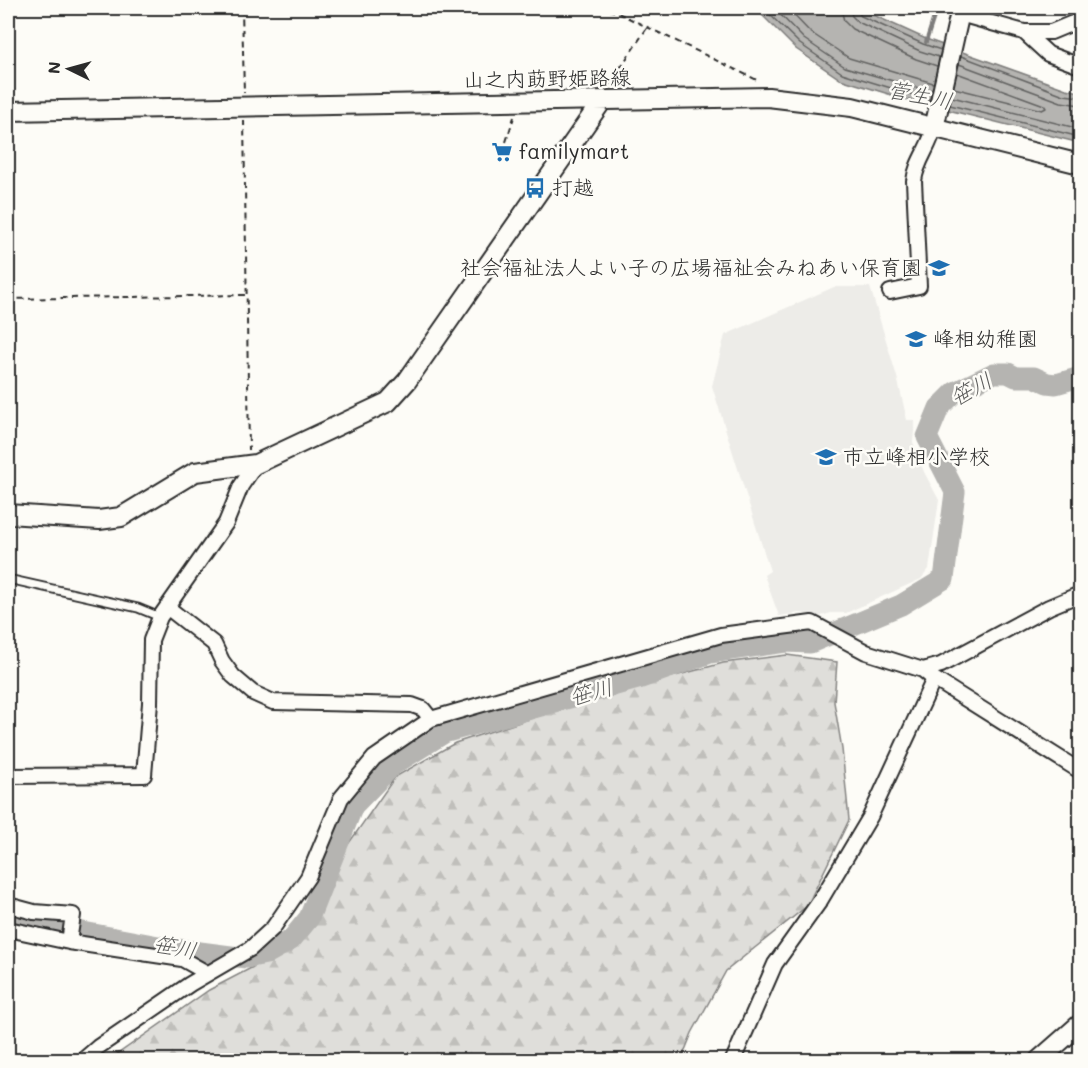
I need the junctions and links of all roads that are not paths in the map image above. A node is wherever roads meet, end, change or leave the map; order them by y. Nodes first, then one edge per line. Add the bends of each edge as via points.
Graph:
1 (958, 14) edge
2 (1080, 20) edge
3 (1023, 32) junction
4 (1080, 66) edge
5 (606, 101) junction
6 (8, 111) edge
7 (936, 120) junction
8 (1080, 164) edge
9 (890, 292) dead end
10 (253, 465) junction
11 (8, 514) edge
12 (8, 579) edge
13 (1080, 594) edge
14 (163, 612) junction
15 (929, 675) junction
16 (431, 719) junction
17 (1080, 771) edge
18 (8, 776) edge
19 (8, 905) edge
20 (8, 929) edge
21 (69, 942) junction
22 (207, 974) junction
23 (1080, 1024) edge
24 (83, 1060) edge
25 (733, 1060) edge
26 (1039, 1060) edge

1 - 3 street
1 - 7 main road
2 - 3 street via 1052,32
3 - 4 street via 1047,54
5 - 6 main road, 山之内莇野姫路線
5 - 7 main road, 山之内莇野姫路線 via 768,97
5 - 10 main road via 407,381 388,402
7 - 8 main road, 山之内莇野姫路線
7 - 9 street via 932,138 915,168 919,286
10 - 11 main road via 195,472 121,517 99,520
10 - 14 street via 226,523
12 - 14 lane
13 - 15 street via 1048,607 940,665
14 - 16 street via 213,644 233,675 253,693 273,702 412,705 423,709
14 - 18 street via 151,640 144,775
15 - 16 street via 866,652 812,623 721,635
15 - 17 street
15 - 25 street via 870,818 820,901 775,964
16 - 22 street via 374,758 341,798 308,877 273,928 250,949
19 - 21 street via 73,915
20 - 21 street
21 - 22 street via 182,960
22 - 24 street
23 - 26 main road

